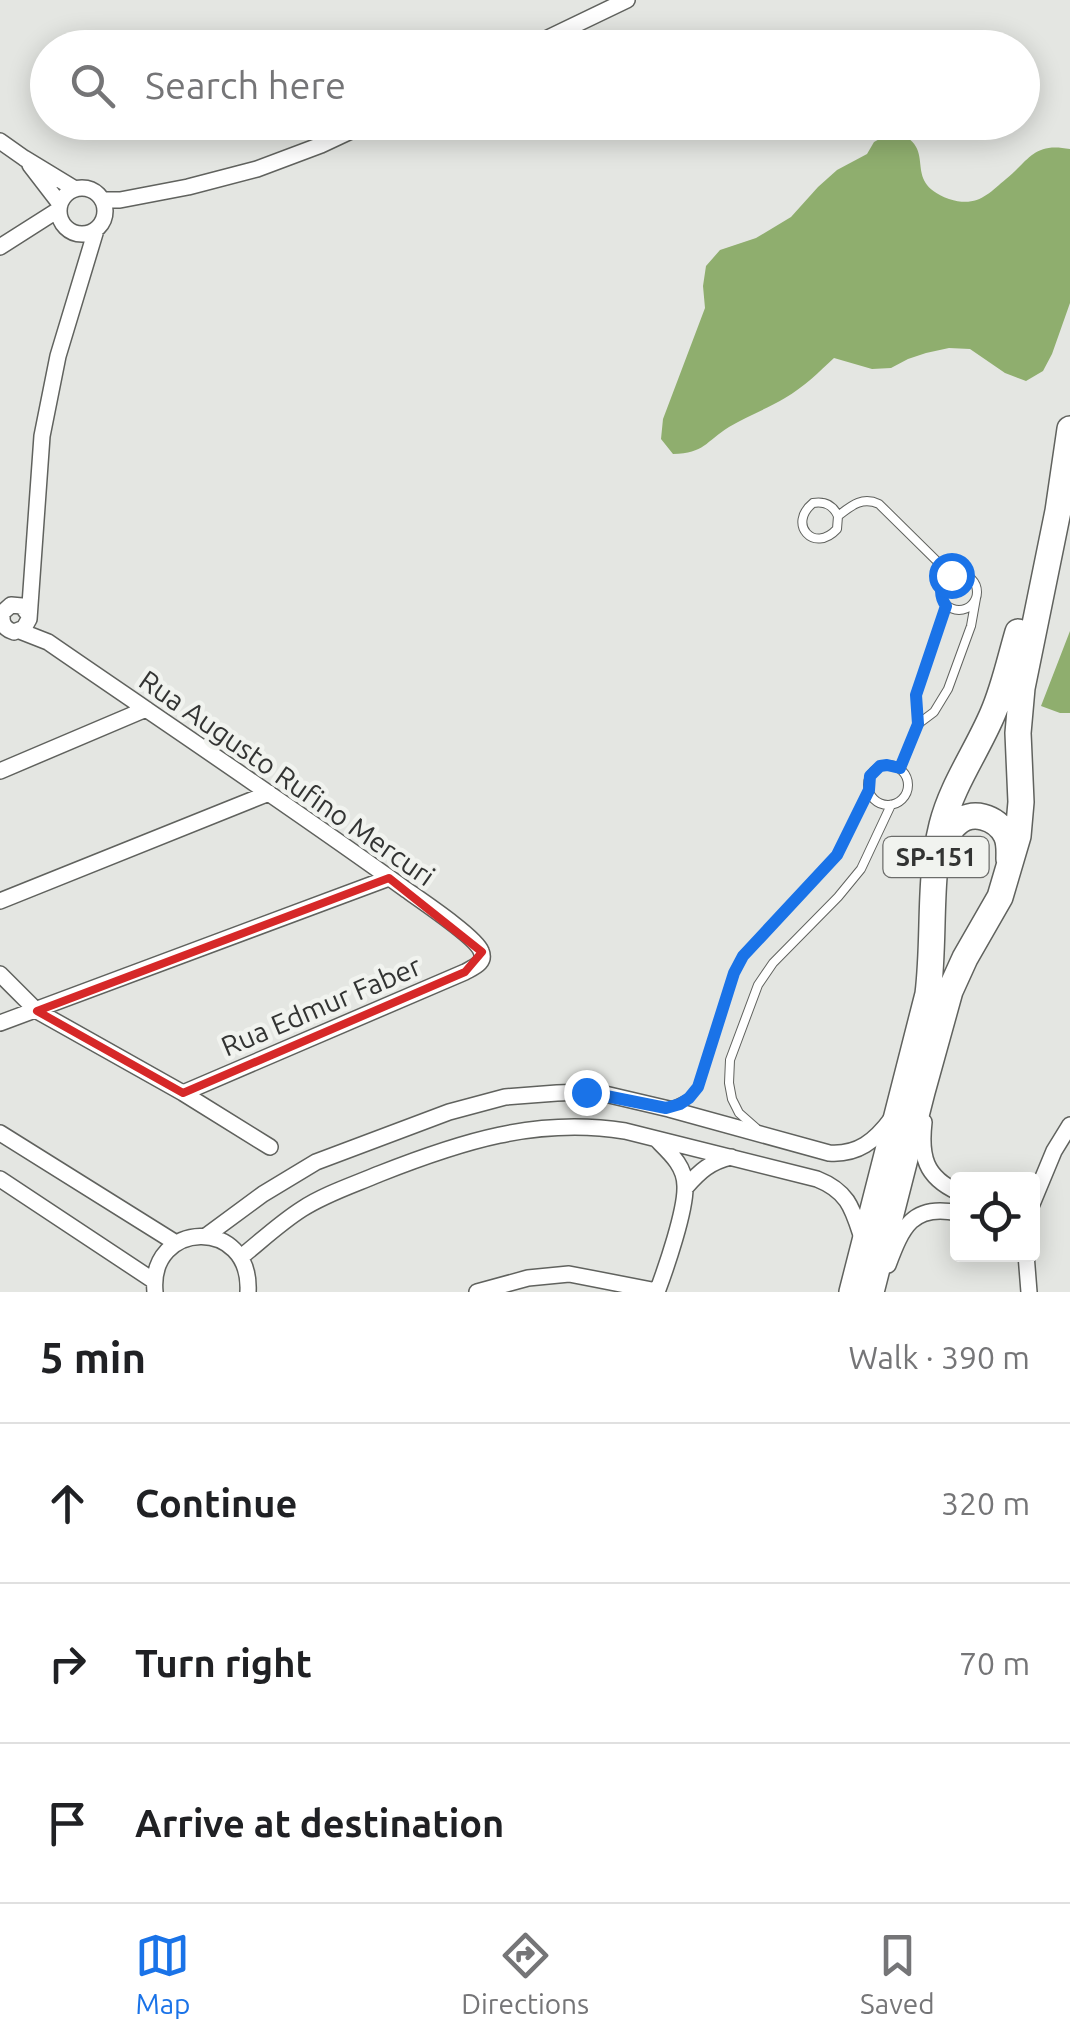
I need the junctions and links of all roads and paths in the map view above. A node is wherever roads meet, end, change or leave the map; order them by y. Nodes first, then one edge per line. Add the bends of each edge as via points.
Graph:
1 (627, 0) edge
2 (564, 30) edge
3 (0, 140) edge
4 (332, 140) edge
5 (24, 158) junction
6 (75, 188) junction
7 (110, 202) junction
8 (59, 211) junction
9 (89, 232) junction
10 (0, 247) edge
11 (1070, 431) edge
12 (838, 516) junction
13 (951, 575) junction
14 (976, 598) junction
15 (946, 606) junction
16 (10, 619) edge
17 (146, 709) junction
18 (918, 724) junction
19 (900, 768) junction
20 (0, 771) edge
21 (869, 790) junction
22 (269, 793) junction
23 (891, 805) junction
24 (1008, 870) junction
25 (389, 878) junction
26 (932, 878) junction
27 (0, 900) edge
28 (478, 965) joint
29 (0, 974) edge
30 (36, 1010) junction
31 (0, 1023) edge
32 (927, 1074) junction
33 (183, 1093) junction
34 (900, 1106) junction
35 (666, 1108) junction
36 (1070, 1124) edge
37 (0, 1132) edge
38 (654, 1138) junction
39 (772, 1138) junction
40 (270, 1147) dead end
41 (731, 1156) junction
42 (0, 1179) edge
43 (1040, 1179) edge
44 (686, 1187) junction
45 (950, 1188) edge
46 (950, 1212) edge
47 (206, 1236) junction
48 (176, 1243) junction
49 (864, 1244) junction
50 (241, 1256) junction
51 (1027, 1262) edge
52 (154, 1286) edge
53 (657, 1291) edge
54 (248, 1292) edge
55 (477, 1292) edge
56 (852, 1292) edge
57 (874, 1292) edge
58 (1029, 1292) edge

1 - 2 street
3 - 5 street
4 - 7 street via 223,179
5 - 6 street
5 - 8 street
6 - 7 street via 89,188
6 - 8 street
7 - 9 street
8 - 9 street via 68,230
8 - 10 street
9 - 16 street via 42,436 32,586
11 - 24 main road, SP-151 via 1022,688 1018,836
11 - 26 main road, SP-151 via 996,708 953,792
12 - 12 lane via 819,502 808,507 802,525 821,539 837,529
12 - 13 lane via 871,500
13 - 14 lane via 971,578
13 - 15 lane via 940,593
14 - 15 lane via 960,610
14 - 18 lane via 948,689
15 - 18 lane via 916,695
16 - 17 street, Rua Augusto Rufino Mercuri
17 - 20 street
17 - 22 street, Rua Augusto Rufino Mercuri
18 - 19 lane
19 - 21 lane via 880,766
19 - 23 lane via 908,787
21 - 23 lane via 874,800
21 - 35 lane via 837,855 743,956 698,1087
22 - 25 street, Rua Augusto Rufino Mercuri
22 - 27 street
23 - 39 lane via 861,869 762,975 730,1060 728,1083 739,1114
24 - 26 main road via 1006,834 990,819 972,816 950,832
24 - 32 main road, SP-151 via 954,982
25 - 28 street, Rua Augusto Rufino Mercuri via 477,945
25 - 30 street
26 - 34 main road, SP-151 via 932,966
28 - 33 street, Rua Edmur Faber
29 - 30 street
30 - 31 street
30 - 33 street
32 - 45 street via 924,1156
32 - 57 main road, SP-151
33 - 40 street
34 - 39 street via 882,1131 843,1154
34 - 49 main road, SP-151
35 - 39 street
35 - 47 street via 586,1092 479,1103 316,1162
36 - 43 street
37 - 48 street
38 - 41 street
38 - 44 street via 679,1164
38 - 50 street via 576,1126 484,1138 328,1195
41 - 44 street via 704,1167
41 - 49 street via 832,1185 848,1200
42 - 52 street
44 - 53 street
46 - 57 street via 920,1214 905,1226
47 - 48 street
47 - 50 street
48 - 52 street via 157,1266
49 - 56 main road, SP-151
50 - 54 street
51 - 58 street
53 - 55 street via 570,1274

